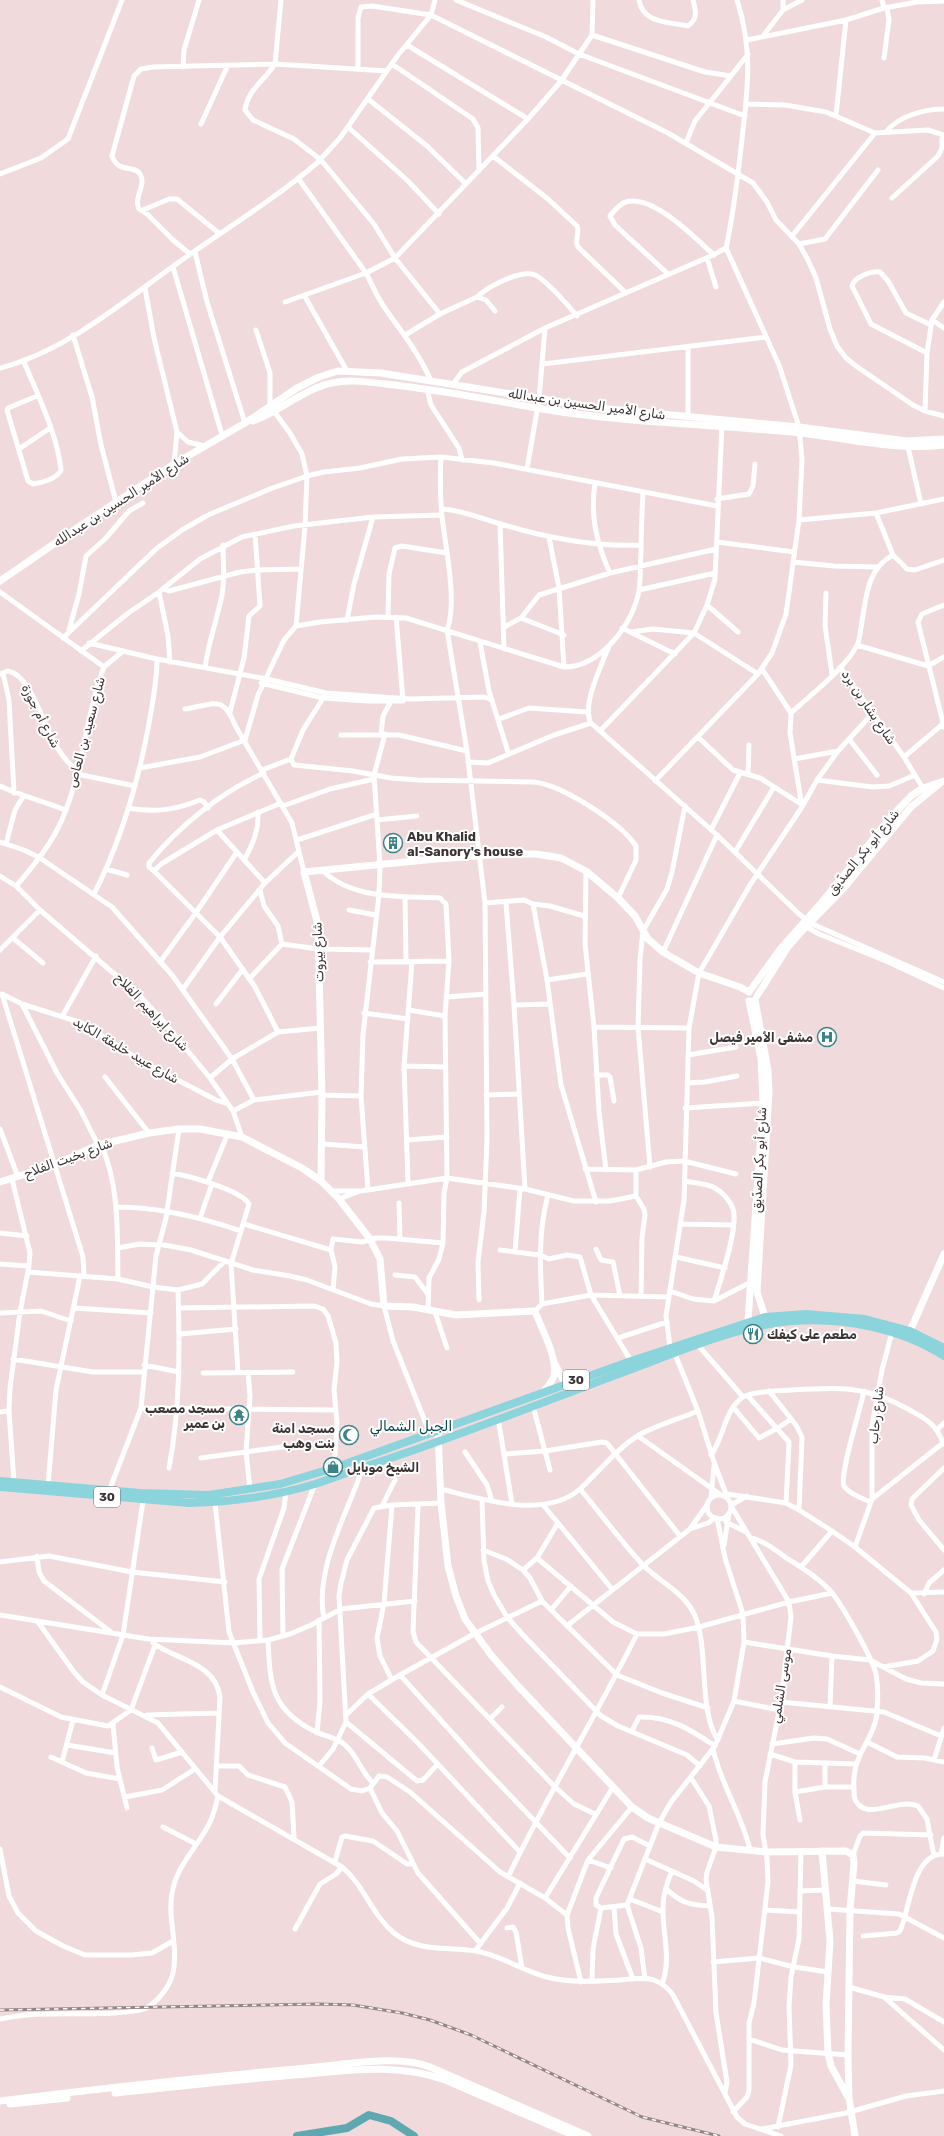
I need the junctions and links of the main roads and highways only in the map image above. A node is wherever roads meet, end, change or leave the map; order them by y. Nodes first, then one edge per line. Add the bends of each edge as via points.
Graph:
1 (774, 1319) junction
2 (944, 1348) edge
3 (673, 1350) junction
4 (944, 1356) edge
5 (0, 1481) edge
6 (0, 1487) edge
7 (78, 1491) junction
8 (95, 1492) junction

1 - 2 main road, 30 via 806,1314 865,1319 910,1331
1 - 3 main road, 30 via 698,1345
1 - 3 main road, 30 via 765,1317 748,1321
1 - 4 main road, 30 via 839,1322 892,1332
3 - 8 main road, 30 via 631,1361 437,1432 301,1478 250,1490 210,1495
3 - 8 main road, 30 via 440,1441 315,1484 215,1503 142,1500
5 - 7 main road, 30 via 48,1485
6 - 7 main road, 30
7 - 8 main road, 30

